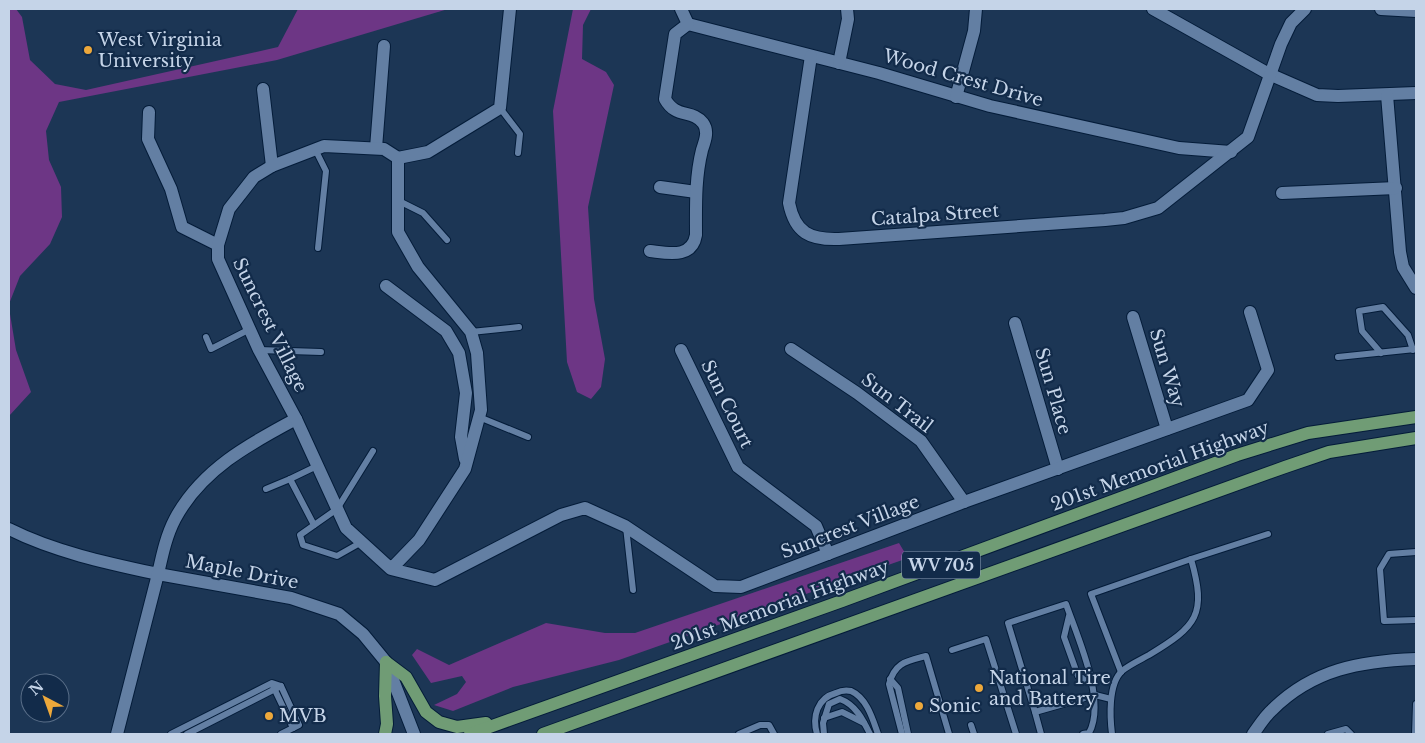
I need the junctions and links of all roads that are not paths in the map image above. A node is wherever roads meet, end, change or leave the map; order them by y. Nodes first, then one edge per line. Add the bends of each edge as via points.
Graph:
1 (510, 9) edge
2 (681, 9) edge
3 (847, 9) edge
4 (976, 9) edge
5 (1154, 9) edge
6 (1305, 9) edge
7 (1381, 9) edge
8 (1416, 11) edge
9 (688, 24) junction
10 (384, 46) dead end
11 (811, 56) junction
12 (839, 63) junction
13 (1268, 74) junction
14 (263, 88) dead end
15 (1416, 93) edge
16 (1387, 95) junction
17 (956, 97) junction
18 (500, 108) junction
19 (149, 112) dead end
20 (376, 148) junction
21 (315, 149) junction
22 (1231, 152) junction
23 (518, 153) dead end
24 (398, 158) junction
25 (272, 166) junction
26 (660, 188) dead end
27 (1396, 188) junction
28 (696, 192) junction
29 (1282, 193) dead end
30 (399, 201) junction
31 (447, 240) dead end
32 (218, 245) junction
33 (318, 248) dead end
34 (650, 252) dead end
35 (386, 286) dead end
36 (1416, 288) edge
37 (1250, 312) dead end
38 (1133, 317) dead end
39 (1015, 323) dead end
40 (519, 327) dead end
41 (250, 329) junction
42 (471, 332) junction
43 (206, 337) dead end
44 (791, 349) dead end
45 (1414, 349) edge
46 (259, 350) junction
47 (681, 350) dead end
48 (321, 352) dead end
49 (1381, 353) junction
50 (1338, 357) dead end
51 (480, 417) junction
52 (1416, 417) edge
53 (296, 419) junction
54 (1167, 429) junction
55 (528, 438) dead end
56 (1416, 438) edge
57 (373, 450) dead end
58 (318, 466) junction
59 (466, 469) junction
60 (1058, 469) junction
61 (290, 479) junction
62 (266, 489) dead end
63 (964, 502) junction
64 (337, 509) junction
65 (314, 525) junction
66 (625, 526) junction
67 (9, 529) edge
68 (1268, 534) dead end
69 (360, 543) junction
70 (1416, 552) edge
71 (828, 554) junction
72 (1191, 559) junction
73 (391, 569) junction
74 (158, 574) junction
75 (633, 590) dead end
76 (1070, 615) junction
77 (1416, 620) edge
78 (952, 650) dead end
79 (1416, 660) edge
80 (386, 662) junction
81 (1121, 672) junction
82 (890, 679) junction
83 (1092, 683) junction
84 (276, 686) junction
85 (1095, 695) junction
86 (1111, 699) junction
87 (1416, 704) edge
88 (529, 712) junction
89 (1035, 712) junction
90 (824, 718) junction
91 (865, 724) junction
92 (971, 725) dead end
93 (117, 734) edge
94 (171, 734) edge
95 (187, 734) edge
96 (281, 734) edge
97 (385, 734) edge
98 (414, 734) edge
99 (470, 734) edge
100 (543, 734) edge
101 (739, 734) edge
102 (774, 734) edge
103 (817, 734) edge
104 (824, 734) edge
105 (870, 734) edge
106 (878, 734) edge
107 (902, 734) edge
108 (908, 734) edge
109 (949, 734) edge
110 (974, 734) edge
111 (1016, 734) edge
112 (1041, 734) edge
113 (1083, 734) edge
114 (1112, 734) edge
115 (1253, 734) edge
116 (1328, 734) edge
117 (1351, 734) edge
118 (1415, 734) edge

1 - 18 street
2 - 9 street
3 - 12 street
4 - 17 street via 972,40
5 - 13 street
6 - 13 street, Catalpa Street via 1291,23
7 - 8 street
9 - 11 street, Wood Crest Drive
9 - 28 street via 675,34 665,99 676,112 697,118 707,132 698,167
10 - 20 street
11 - 12 street, Wood Crest Drive
11 - 22 street, Catalpa Street via 789,203 800,228 821,239 1124,218 1158,208
12 - 17 street, Wood Crest Drive via 879,72
13 - 16 street via 1317,95
13 - 22 street, Catalpa Street via 1248,137
14 - 25 street
15 - 16 street
16 - 27 street
17 - 22 street, Wood Crest Drive via 1179,148
18 - 23 lane via 520,134
18 - 24 street via 428,152
19 - 32 street via 148,139 171,189 182,227
20 - 21 street, Suncrest Village via 324,146
20 - 24 street, Suncrest Village
21 - 25 street, Suncrest Village
21 - 33 lane via 326,171
24 - 30 street
25 - 32 street, Suncrest Village via 254,177 229,209
26 - 28 street
27 - 29 street
27 - 36 street via 1403,267
28 - 34 street via 694,245 680,253
30 - 31 lane via 423,213
30 - 42 street via 398,232 418,267
32 - 41 street, Suncrest Village via 218,259
35 - 59 street via 446,330 459,354 466,393 462,437
37 - 54 street, Suncrest Village via 1268,370 1248,400
38 - 54 street, Sun Way
39 - 60 street, Sun Place
40 - 42 lane
41 - 43 lane via 211,349
41 - 46 street, Suncrest Village
42 - 51 street via 477,353
44 - 63 street, Sun Trail via 921,441
45 - 49 lane
45 - 49 lane via 1408,335 1383,307 1359,311 1362,331
46 - 48 lane
46 - 53 street, Suncrest Village
47 - 71 street, Sun Court via 738,467 816,526
49 - 50 lane
51 - 55 lane
51 - 59 street
52 - 88 main road, 201st Memorial Highway / WV 705 via 1308,433 1237,455 620,682
53 - 58 street, Suncrest Village
53 - 74 street, Suncrest Village via 242,448 191,494 175,519
54 - 60 street, Suncrest Village
56 - 100 main road, WV 705 via 1329,452
57 - 64 lane
58 - 61 lane
58 - 64 street, Suncrest Village
59 - 73 street via 419,540
60 - 63 street, Suncrest Village
61 - 62 lane
61 - 65 lane
63 - 71 street, Suncrest Village
64 - 65 lane
64 - 69 street, Suncrest Village via 346,528
65 - 69 lane via 300,535 302,546 337,556
66 - 71 street, Suncrest Village via 715,586 741,587
66 - 73 street, Suncrest Village via 585,508 562,515 435,580
66 - 75 lane
67 - 74 street via 85,558
68 - 72 lane
69 - 73 street, Suncrest Village
70 - 77 lane via 1389,554 1380,569 1384,622
72 - 81 lane via 1199,588 1197,614 1169,643
72 - 81 lane via 1092,594
74 - 80 street, Maple Drive via 290,598 339,614 363,634
74 - 93 street, Maple Drive
76 - 83 lane
76 - 83 lane via 1064,637 1078,676
76 - 89 lane via 1066,604 1008,623
78 - 111 lane via 986,639
79 - 115 street via 1375,661 1336,670 1302,685 1271,710
80 - 88 main road via 406,677 426,712 439,722 457,727 489,723
80 - 97 main road
80 - 98 street, Maple Drive
81 - 86 lane
82 - 107 lane
82 - 108 lane via 898,688
82 - 109 lane via 901,663 926,656
83 - 85 lane
84 - 94 lane
84 - 95 lane
84 - 96 lane via 299,725
85 - 86 lane
85 - 89 lane
85 - 113 lane via 1094,724 1089,733
86 - 114 lane
87 - 118 lane
88 - 99 main road, 201st Memorial Highway / WV 705
89 - 112 lane
90 - 91 lane via 842,712
90 - 91 lane via 830,704 840,699 849,702
90 - 104 lane
91 - 105 lane
92 - 110 lane
101 - 102 lane via 760,725 769,725
103 - 106 lane via 816,711 822,700 830,694 851,691 869,709
116 - 117 lane via 1346,729

